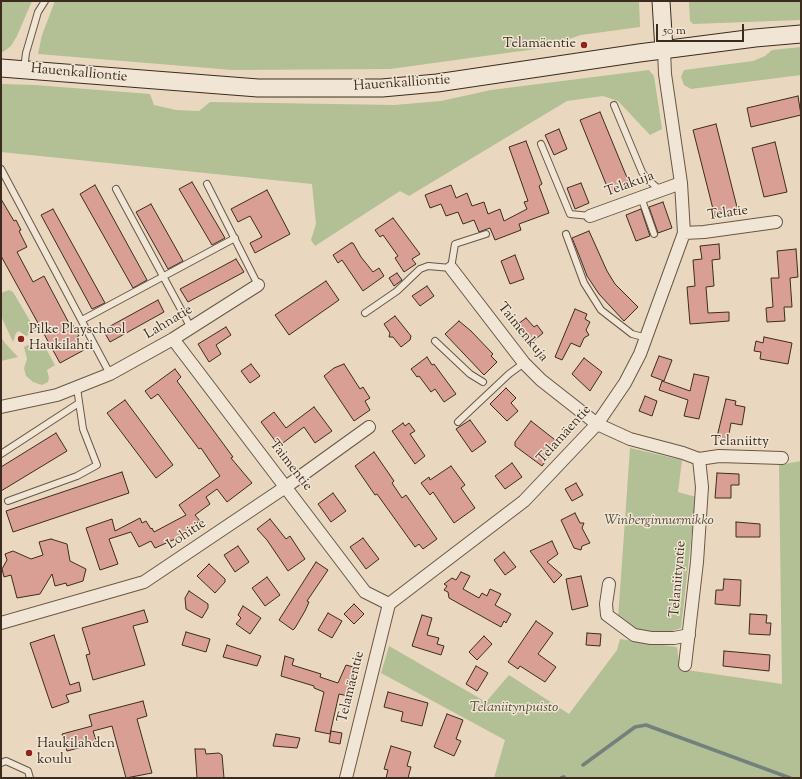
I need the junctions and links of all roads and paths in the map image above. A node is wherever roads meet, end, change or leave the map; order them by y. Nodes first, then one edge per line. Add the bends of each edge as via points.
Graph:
1 (45, 1) edge
2 (661, 1) edge
3 (801, 34) edge
4 (664, 50) junction
5 (1, 68) edge
6 (24, 69) junction
7 (614, 105) dead end
8 (541, 144) dead end
9 (1, 169) edge
10 (681, 183) junction
11 (207, 184) dead end
12 (116, 189) dead end
13 (660, 190) junction
14 (641, 197) junction
15 (590, 216) joint
16 (776, 222) dead end
17 (486, 234) dead end
18 (566, 234) dead end
19 (654, 234) dead end
20 (684, 234) junction
21 (235, 238) junction
22 (451, 268) junction
23 (164, 277) junction
24 (258, 285) joint
25 (365, 313) dead end
26 (82, 320) junction
27 (191, 328) junction
28 (647, 338) junction
29 (173, 339) junction
30 (435, 341) dead end
31 (524, 363) junction
32 (110, 374) junction
33 (483, 382) dead end
34 (77, 388) junction
35 (79, 403) junction
36 (1, 407) edge
37 (458, 422) dead end
38 (597, 424) junction
39 (369, 427) dead end
40 (1, 454) edge
41 (782, 458) dead end
42 (699, 459) junction
43 (287, 486) junction
44 (8, 501) dead end
45 (609, 584) dead end
46 (389, 604) junction
47 (1, 623) edge
48 (689, 636) junction
49 (685, 665) dead end
50 (1, 763) edge
51 (30, 778) edge
52 (346, 778) edge

1 - 6 lane via 36,19
2 - 4 main road
3 - 4 main road, Hauenkalliontie
4 - 6 main road, Hauenkalliontie via 437,83 382,88 258,88
4 - 10 street, Telamäentie
5 - 6 main road, Hauenkalliontie
7 - 13 lane via 642,172
8 - 15 lane via 570,214
9 - 26 lane
10 - 13 street, Telakuja
10 - 20 street, Telamäentie
11 - 21 lane
12 - 23 lane
13 - 14 street, Telakuja
14 - 15 street, Telakuja
14 - 19 lane
16 - 20 street, Telatie
17 - 22 lane via 455,244
18 - 28 lane via 584,283 601,310 632,334
20 - 28 street, Telamäentie
21 - 23 lane
21 - 24 lane
22 - 25 lane via 428,266 420,269 397,291
22 - 31 street, Taimenkuja
23 - 26 lane
23 - 27 lane
24 - 27 street, Lahnatie
26 - 32 lane
27 - 29 street, Lahnatie
28 - 38 street, Telamäentie via 625,383
29 - 32 street, Lahnatie
29 - 43 street, Taimentie
30 - 33 lane via 470,374
31 - 37 lane
31 - 38 street, Taimenkuja via 541,380
32 - 34 street, Lahnatie
34 - 35 lane
34 - 36 street, Lahnatie
35 - 40 lane
35 - 44 lane via 83,430 96,465 77,476
38 - 42 street via 630,439
38 - 46 street, Telamäentie via 524,501
39 - 43 street, Lohitie
41 - 42 street, Telaniitty via 719,456
42 - 48 street, Telaniityntie via 702,487
43 - 46 street, Taimentie via 365,592
43 - 47 street, Lohitie via 144,582
45 - 48 street via 607,615 634,635 650,638
46 - 52 street, Telamäentie
48 - 49 street, Telaniityntie
50 - 51 lane via 6,761 28,771

